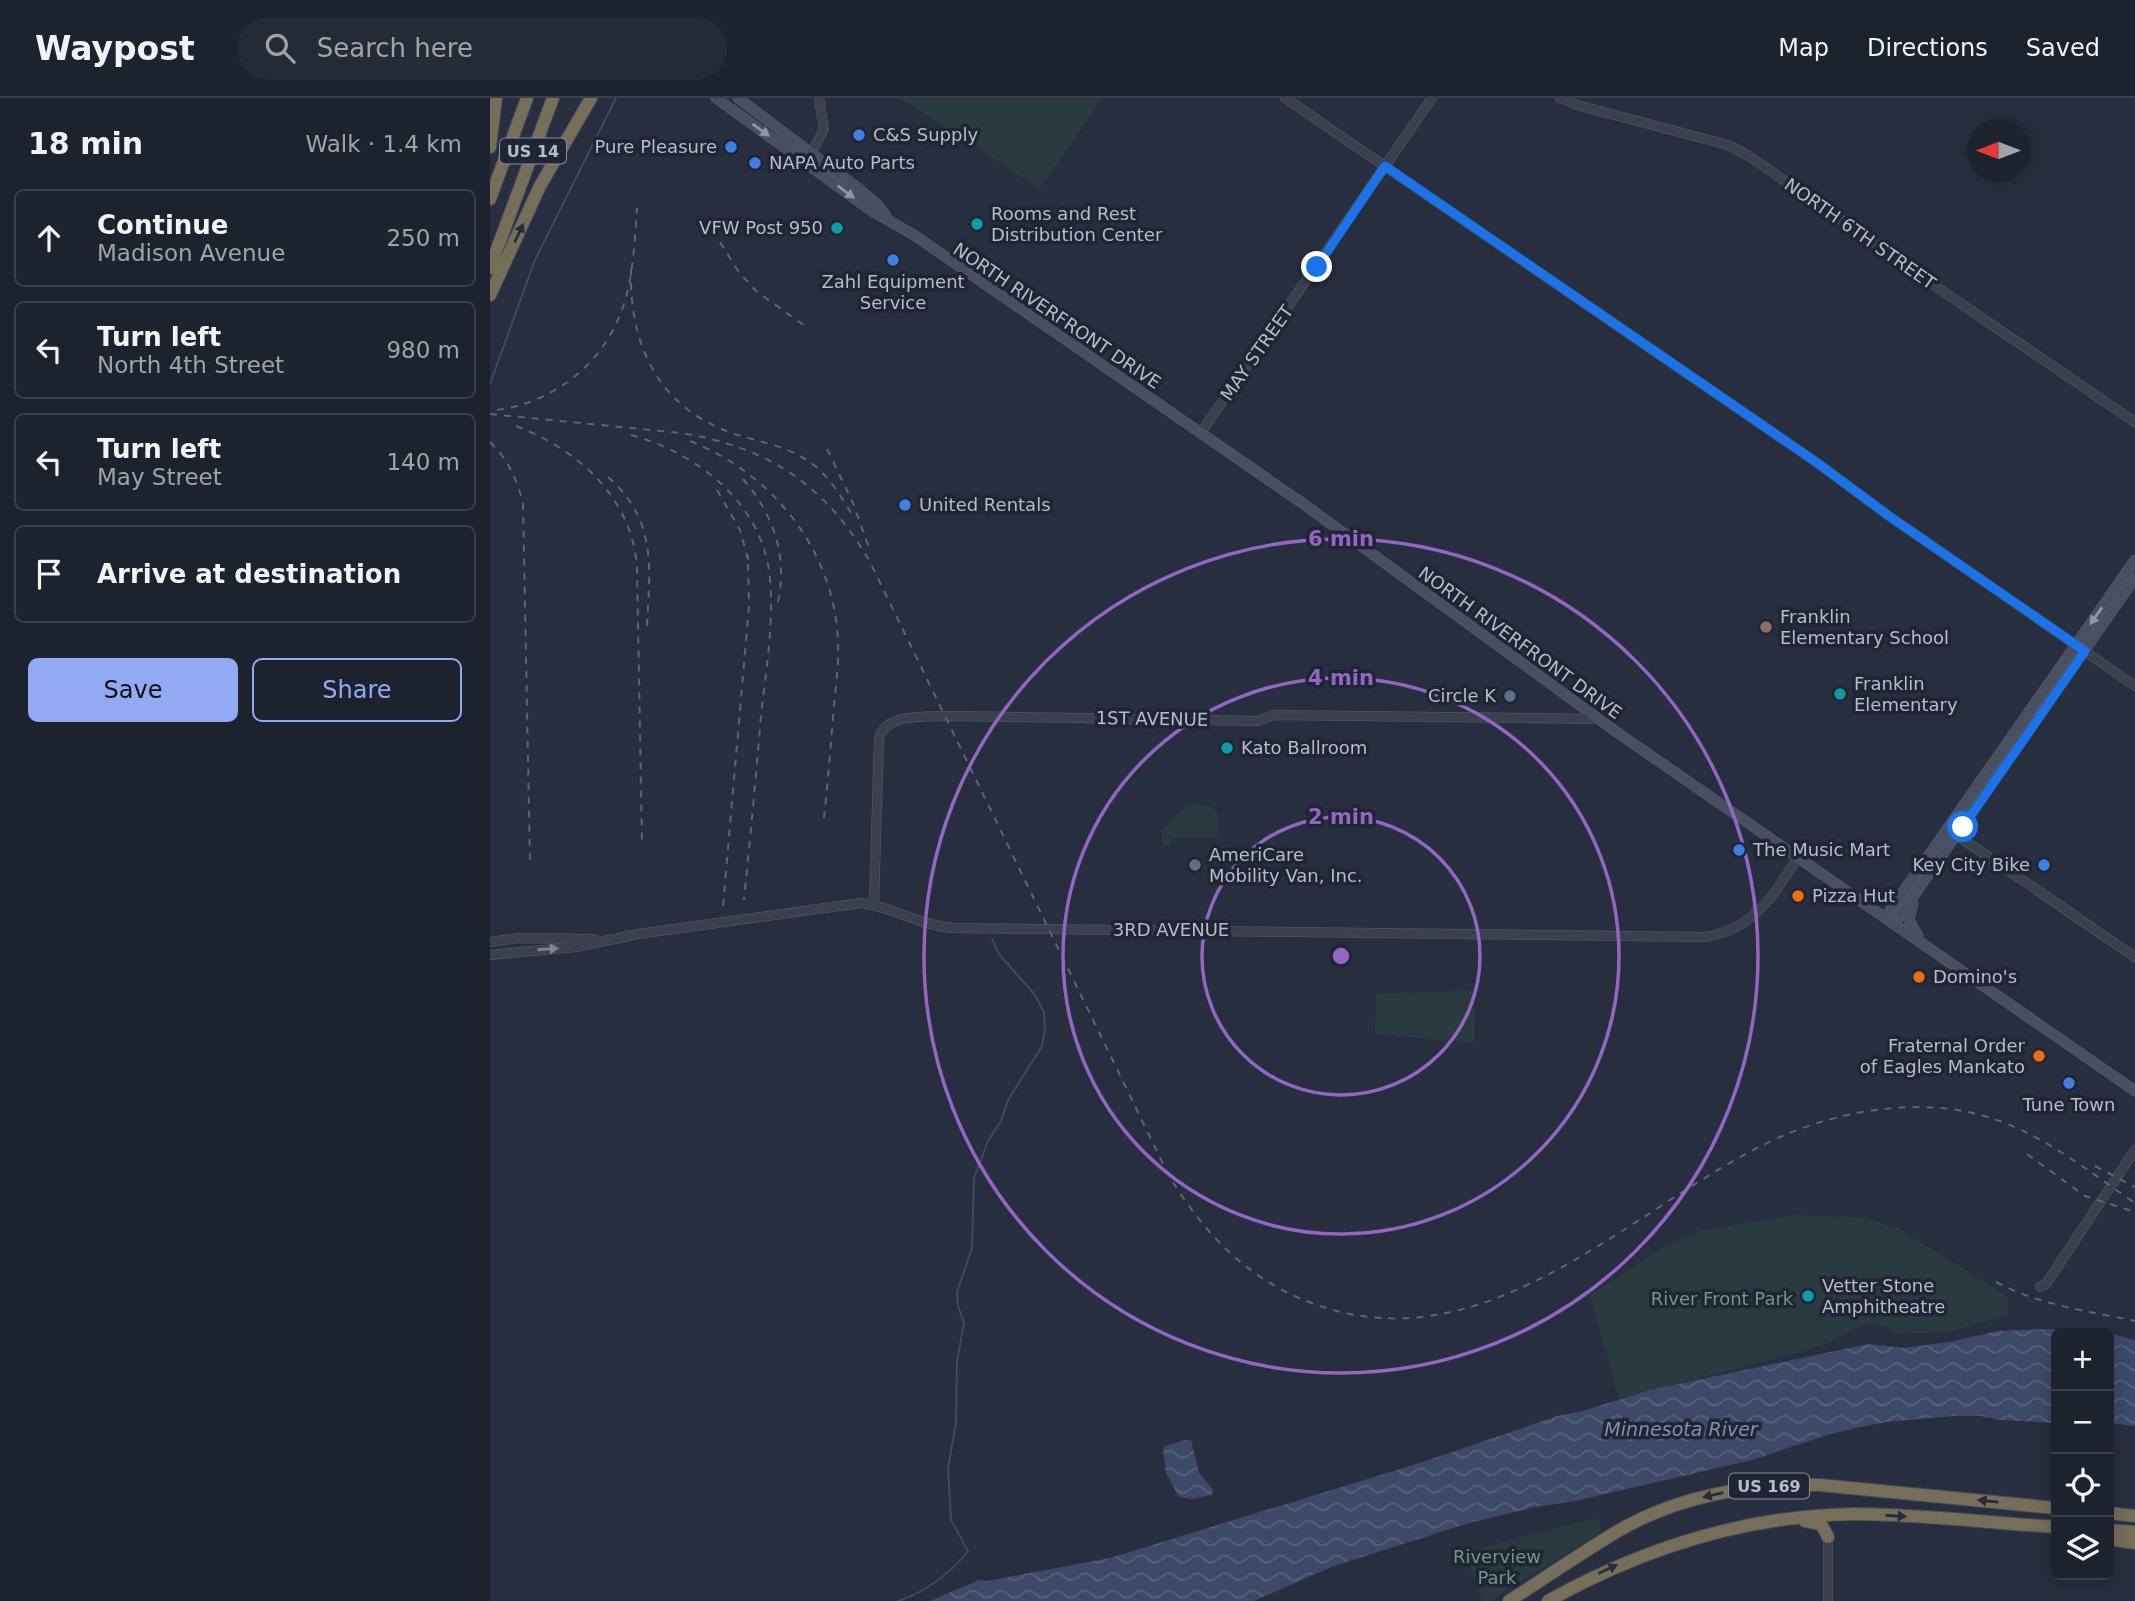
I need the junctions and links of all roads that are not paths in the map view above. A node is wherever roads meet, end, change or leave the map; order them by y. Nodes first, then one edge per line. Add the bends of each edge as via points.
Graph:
1 (496, 98) edge
2 (527, 98) edge
3 (553, 98) edge
4 (592, 98) edge
5 (716, 98) edge
6 (738, 98) edge
7 (818, 98) edge
8 (1285, 98) edge
9 (1432, 98) edge
10 (1560, 98) edge
11 (490, 147) edge
12 (813, 152) junction
13 (806, 163) junction
14 (1385, 166) junction
15 (490, 200) edge
16 (888, 219) junction
17 (490, 268) edge
18 (490, 295) edge
19 (2135, 422) edge
20 (1200, 434) junction
21 (2135, 560) edge
22 (2135, 578) edge
23 (2080, 648) junction
24 (2135, 686) edge
25 (1599, 719) junction
26 (1952, 832) junction
27 (1798, 858) junction
28 (1917, 893) junction
29 (874, 905) junction
30 (1890, 921) junction
31 (606, 939) junction
32 (490, 942) edge
33 (1925, 945) junction
34 (490, 956) edge
35 (2135, 957) edge
36 (2135, 1091) edge
37 (2135, 1150) edge
38 (2040, 1287) dead end
39 (2051, 1508) edge
40 (2135, 1509) edge
41 (2114, 1511) edge
42 (2114, 1512) edge
43 (1853, 1514) junction
44 (2135, 1516) edge
45 (1759, 1524) junction
46 (2051, 1528) edge
47 (2114, 1530) edge
48 (2135, 1532) edge
49 (1828, 1537) junction
50 (2114, 1540) edge
51 (2135, 1543) edge
52 (1509, 1601) edge
53 (1548, 1601) edge
54 (1828, 1601) edge

1 - 11 highway
2 - 15 highway, US 14
3 - 17 highway, US 14
18 -> 4 highway via 540,186
5 -> 13 main road, NORTH RIVERFRONT DRIVE
6 - 12 main road, NORTH RIVERFRONT DRIVE
7 - 12 street via 824,129
8 - 14 street
9 - 14 street, MAY STREET
10 - 19 street, NORTH 6TH STREET via 1738,150
12 - 13 street
12 - 16 main road, NORTH RIVERFRONT DRIVE via 878,205
13 -> 16 main road, NORTH RIVERFRONT DRIVE
14 - 20 street, MAY STREET
14 - 23 street
16 - 20 main road, NORTH RIVERFRONT DRIVE
20 - 25 main road, NORTH RIVERFRONT DRIVE
21 -> 23 main road
22 - 23 main road
23 - 24 street
23 - 26 main road
25 - 27 main road, NORTH RIVERFRONT DRIVE
25 - 29 street, 1ST AVENUE via 1274,715 1258,721 903,719 886,726 879,738
26 - 28 main road
26 - 30 main road
26 - 35 street
27 - 29 street, 3RD AVENUE via 1759,912 1716,935 1694,937 965,928 926,924
27 - 30 main road, NORTH RIVERFRONT DRIVE
28 - 30 main road
28 - 33 main road via 1908,918
29 - 31 street, 3RD AVENUE via 840,905
30 - 33 main road, NORTH RIVERFRONT DRIVE
31 - 32 street, 3RD AVENUE
34 -> 31 street, 3RD AVENUE via 576,947
33 - 36 main road, NORTH RIVERFRONT DRIVE
37 - 38 street
39 -> 52 highway, US 169 via 1820,1485 1744,1489 1638,1521
40 - 41 highway
42 - 44 highway
43 - 45 highway, US 169
43 -> 46 highway, US 169
43 - 49 highway via 1834,1521
45 - 49 highway via 1817,1522
53 -> 45 highway, US 169 via 1648,1553
47 - 48 highway
49 - 54 street
50 - 51 highway

